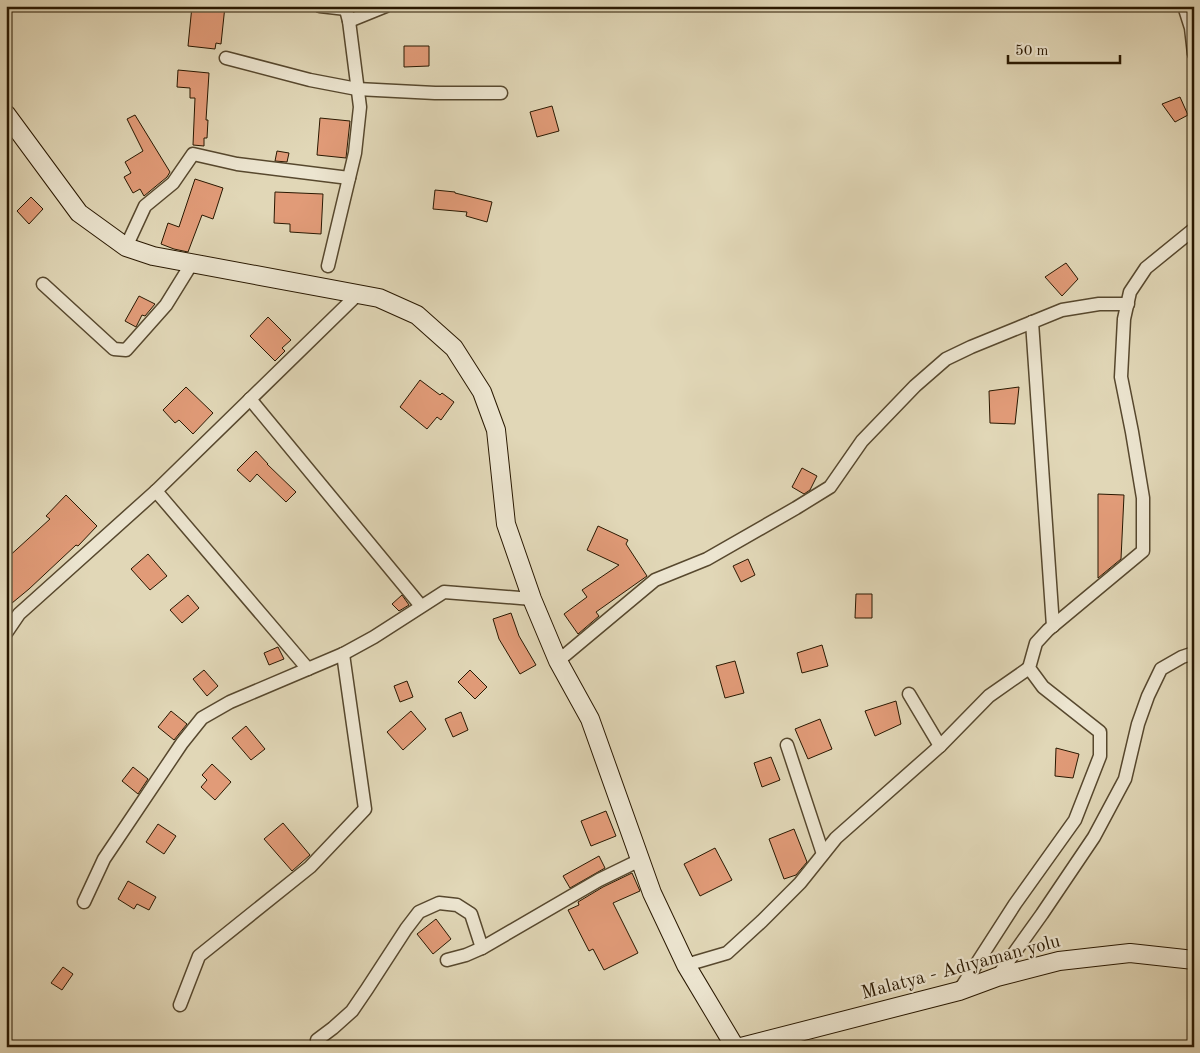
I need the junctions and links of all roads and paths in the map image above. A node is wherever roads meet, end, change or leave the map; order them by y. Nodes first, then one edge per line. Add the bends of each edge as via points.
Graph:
1 (320, 6) edge
2 (386, 6) edge
3 (1184, 6) edge
4 (347, 12) edge
5 (1194, 54) edge
6 (226, 58) dead end
7 (357, 89) junction
8 (501, 93) dead end
9 (6, 114) edge
10 (349, 178) junction
11 (1194, 230) edge
12 (126, 248) junction
13 (192, 263) junction
14 (328, 266) dead end
15 (43, 284) dead end
16 (358, 295) junction
17 (1128, 304) junction
18 (1032, 322) junction
19 (250, 399) junction
20 (156, 491) junction
21 (532, 599) junction
22 (421, 606) junction
23 (1053, 626) junction
24 (6, 633) edge
25 (1194, 653) edge
26 (343, 654) junction
27 (558, 661) junction
28 (1029, 668) junction
29 (308, 669) junction
30 (909, 694) dead end
31 (787, 745) dead end
32 (940, 746) junction
33 (823, 854) junction
34 (640, 860) junction
35 (84, 902) dead end
36 (482, 948) junction
37 (447, 960) dead end
38 (1194, 960) edge
39 (686, 965) junction
40 (997, 977) junction
41 (960, 990) junction
42 (180, 1005) dead end
43 (317, 1040) dead end
44 (735, 1047) edge
45 (741, 1047) edge

1 - 4 street
2 - 4 street
3 - 5 street
4 - 7 street
6 - 7 street
7 - 8 street
7 - 10 street via 360,107
9 - 12 main road via 79,213
10 - 12 street via 237,164 193,154 173,183 145,206
10 - 14 street
11 - 17 street via 1146,268 1130,292
12 - 13 main road
13 - 15 street via 166,305 126,350 114,349
13 - 16 main road
16 - 19 street
16 - 21 main road via 379,298 417,315 454,348 482,392 496,430 506,524
17 - 18 street via 1099,304 1062,310
17 - 23 street via 1124,319 1121,377 1143,498 1142,551
18 - 23 street
18 - 27 street via 946,359 862,441 830,487 708,558 655,580
19 - 20 street
19 - 22 street
20 - 24 street via 19,614
20 - 29 street
21 - 22 street via 444,592
21 - 27 main road
22 - 26 street
23 - 28 street via 1036,643
25 - 40 street via 1162,668 1138,724 1125,778 1094,837
26 - 29 street
26 - 42 street via 365,809 310,868 199,956
27 - 34 main road via 590,719
28 - 32 street via 989,696
28 - 41 street via 1043,688 1100,732 1100,756 1075,820 1015,904
29 - 35 street via 230,702 202,718 104,859
30 - 32 street
31 - 33 street
32 - 33 street via 836,838
33 - 39 street via 800,883 727,953
34 - 36 street
34 - 39 main road
36 - 37 street
36 - 43 street via 471,914 457,905 439,903 419,912 352,1011
38 - 40 main road, Malatya - Adıyaman yolu via 1130,953 1059,962
39 - 44 main road
40 - 41 main road, Malatya - Adıyaman yolu
41 - 45 main road, Malatya - Adıyaman yolu

